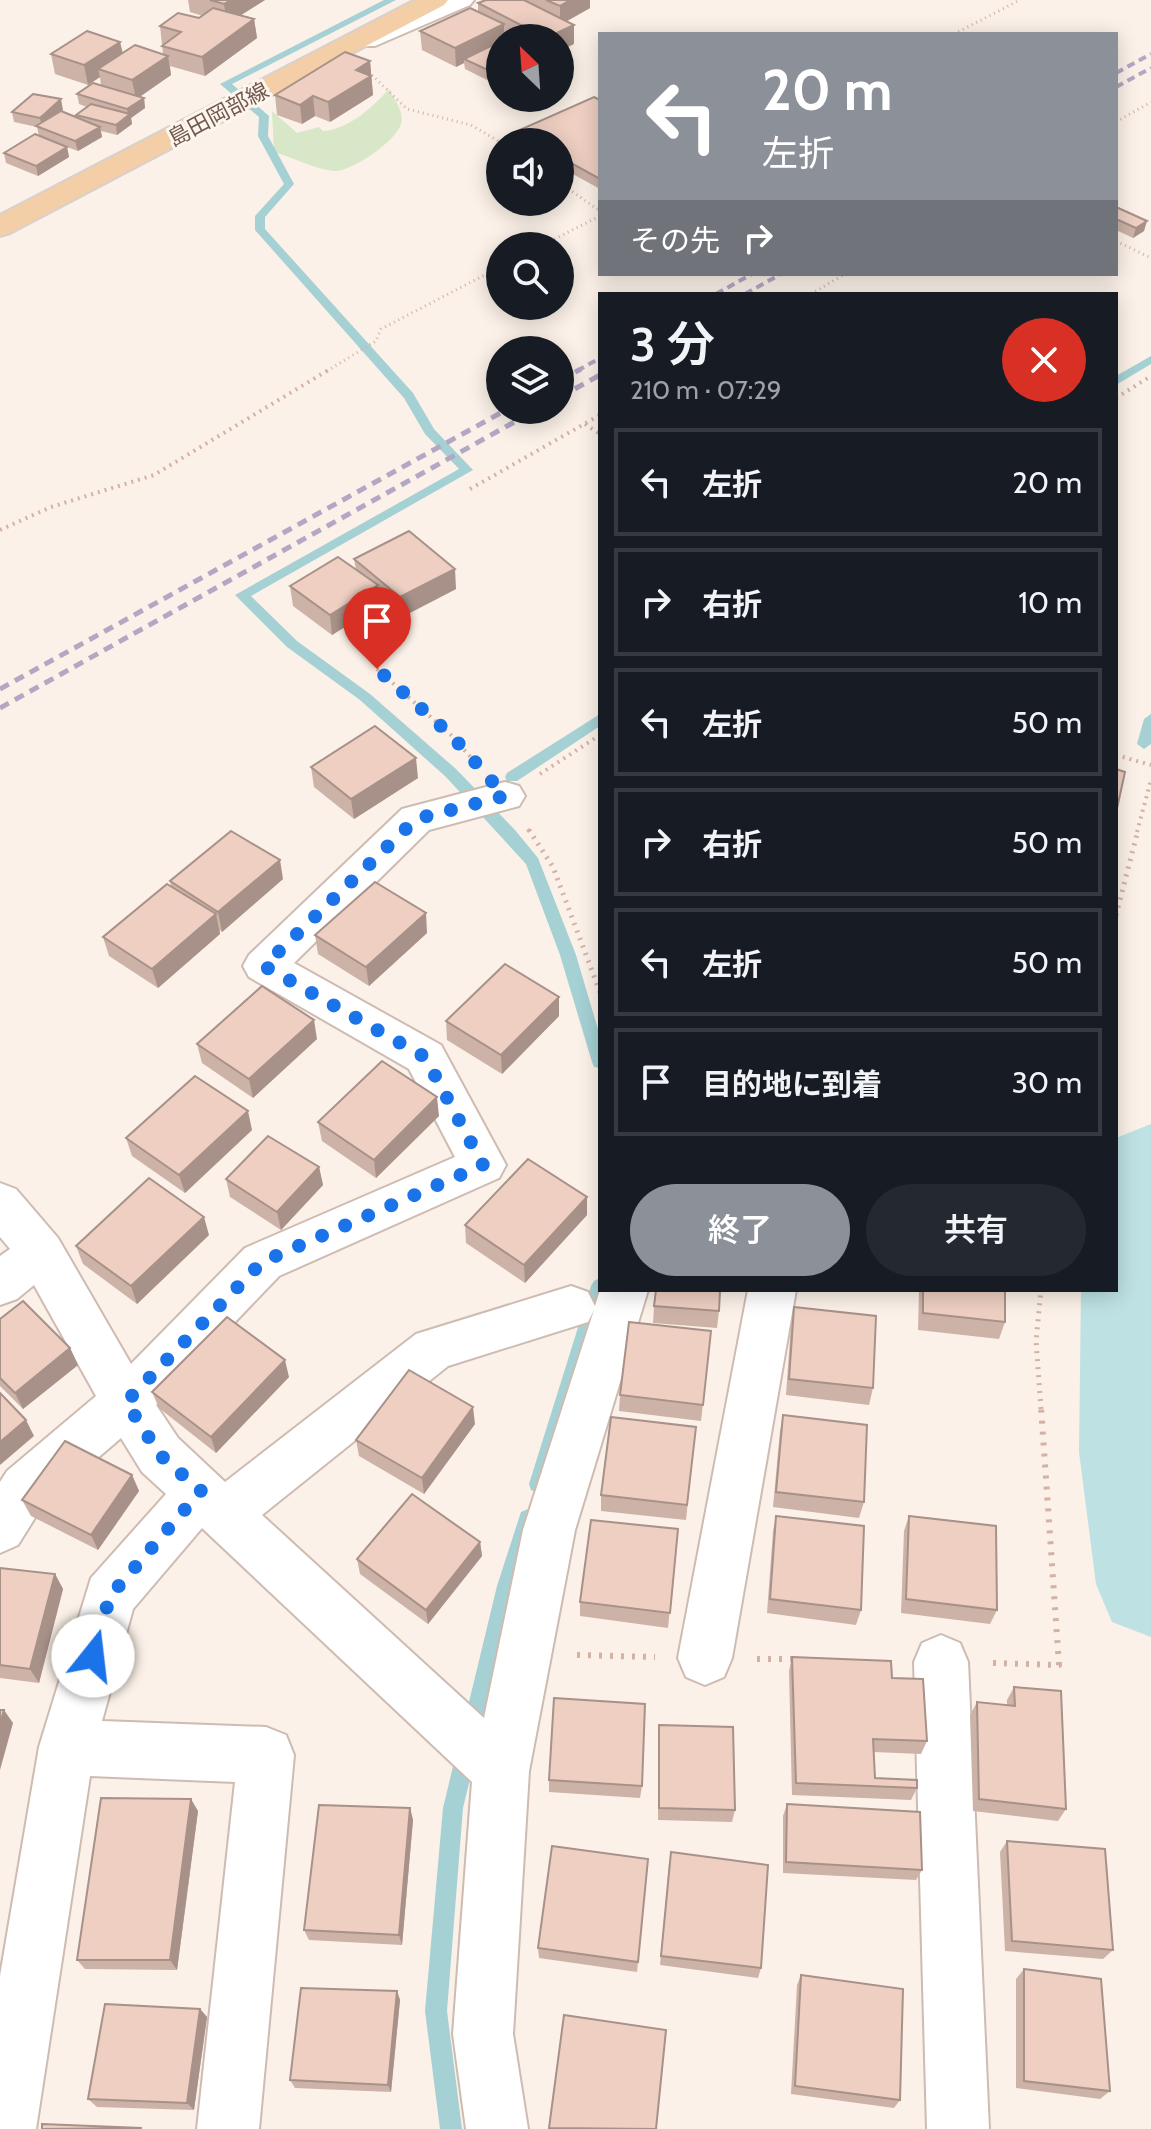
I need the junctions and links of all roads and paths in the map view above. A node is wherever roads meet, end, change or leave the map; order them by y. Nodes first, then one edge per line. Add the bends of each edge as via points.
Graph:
1 (435, 0) edge
2 (461, 0) edge
3 (1020, 0) edge
4 (958, 32) edge
5 (326, 57) junction
6 (1151, 102) edge
7 (1118, 121) edge
8 (486, 134) edge
9 (574, 194) edge
10 (598, 212) edge
11 (598, 215) edge
12 (0, 227) edge
13 (567, 232) edge
14 (1118, 242) edge
15 (1151, 258) edge
16 (486, 274) edge
17 (842, 276) edge
18 (814, 292) edge
19 (1151, 376) edge
20 (1118, 397) edge
21 (598, 416) edge
22 (585, 424) junction
23 (598, 433) edge
24 (470, 489) dead end
25 (0, 530) edge
26 (377, 669) dead end
27 (598, 736) edge
28 (1118, 756) edge
29 (1151, 765) edge
30 (1151, 780) edge
31 (505, 796) junction
32 (1118, 907) edge
33 (598, 987) edge
34 (0, 1203) edge
35 (41, 1252) junction
36 (0, 1284) edge
37 (623, 1292) edge
38 (772, 1292) edge
39 (1041, 1292) edge
40 (571, 1307) dead end
41 (126, 1402) junction
42 (213, 1502) junction
43 (0, 1528) edge
44 (524, 1654) junction
45 (705, 1658) junction
46 (799, 1659) edge
47 (941, 1662) joint
48 (67, 1747) junction
49 (501, 1771) junction
50 (5, 2129) edge
51 (228, 2129) edge
52 (497, 2129) edge
53 (958, 2129) edge

1 - 5 main road, 島田岡部線
2 - 5 street
3 - 4 path
5 - 8 path via 378,78 407,109
5 - 12 main road, 島田岡部線
6 - 7 path
9 - 10 path
11 - 13 path
14 - 15 path
16 - 25 path via 381,329 376,341 154,475 51,507
17 - 18 path
19 - 20 path
21 - 22 path
22 - 23 path
22 - 24 path
26 - 31 path via 452,736
27 - 31 path
28 - 29 path
30 - 32 path
31 - 33 path via 553,867
31 - 41 street via 416,819 264,966 425,1057 483,1165 262,1262
34 - 35 street
35 - 36 street
35 - 41 street
37 - 44 street via 549,1530
38 - 45 street
39 - 47 path via 1036,1341 1059,1665
40 - 42 street via 433,1349
41 - 42 street via 160,1455
41 - 43 street via 25,1488
42 - 48 street via 110,1596
42 - 49 street
44 - 45 path
44 - 49 street
45 - 46 path
47 - 53 street
48 - 50 street
48 - 51 street via 266,1755
49 - 52 street via 483,2034

